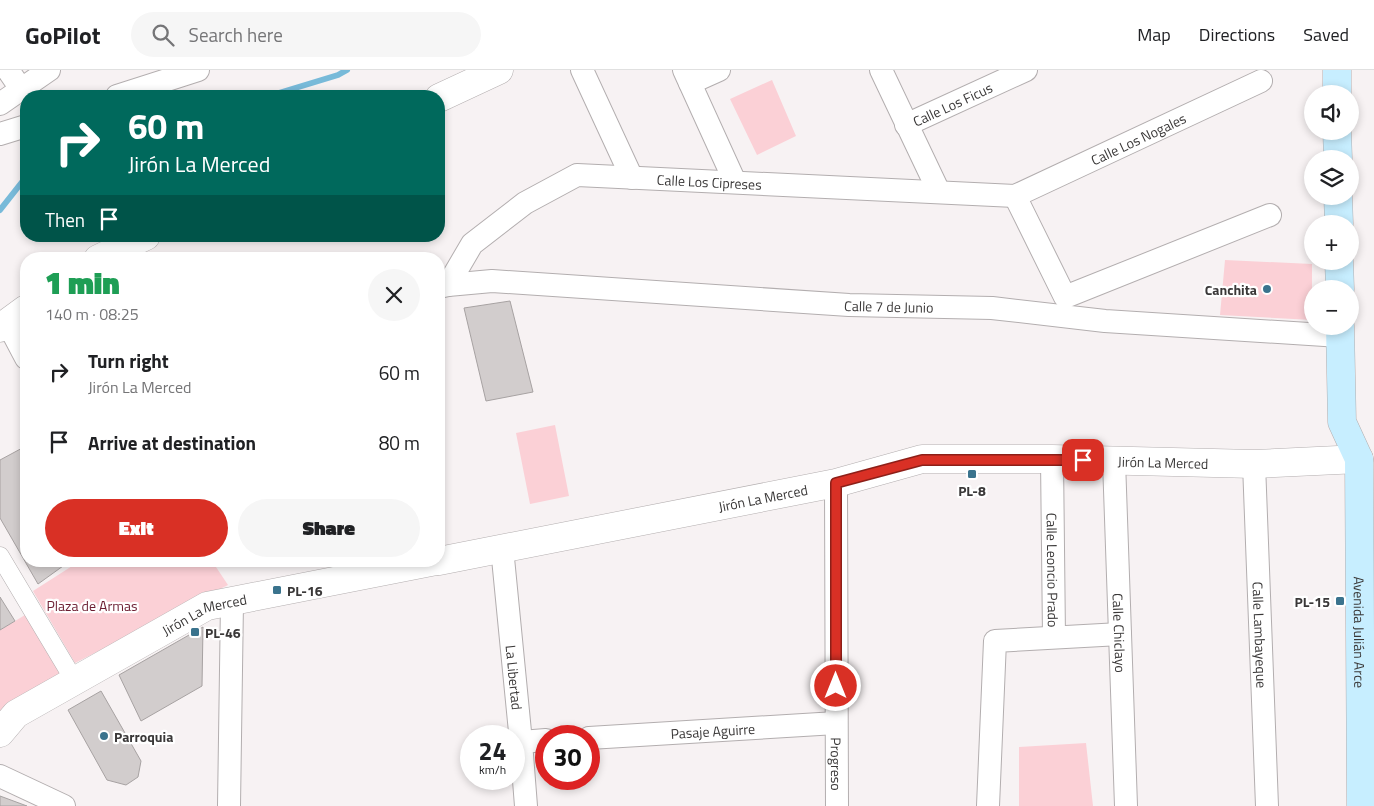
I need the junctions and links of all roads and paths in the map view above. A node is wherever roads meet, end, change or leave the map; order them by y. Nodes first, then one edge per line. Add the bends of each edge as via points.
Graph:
1 (8, 70) edge
2 (48, 70) edge
3 (198, 70) edge
4 (499, 70) edge
5 (582, 70) edge
6 (719, 70) edge
7 (881, 70) edge
8 (1026, 70) edge
9 (1337, 70) edge
10 (687, 76) edge
11 (1261, 81) dead end
12 (1337, 85) edge
13 (21, 89) junction
14 (136, 90) edge
15 (445, 95) edge
16 (0, 104) edge
17 (906, 125) junction
18 (20, 128) edge
19 (0, 134) edge
20 (632, 178) junction
21 (735, 182) junction
22 (939, 192) junction
23 (1015, 196) junction
24 (1270, 215) dead end
25 (133, 242) edge
26 (113, 252) edge
27 (445, 283) edge
28 (445, 286) edge
29 (11, 320) edge
30 (1304, 329) edge
31 (1340, 335) edge
32 (20, 343) edge
33 (1369, 453) edge
34 (1052, 459) junction
35 (1114, 461) junction
36 (1254, 464) junction
37 (836, 483) junction
38 (502, 548) junction
39 (0, 556) edge
40 (445, 560) edge
41 (408, 567) edge
42 (232, 602) junction
43 (1120, 634) junction
44 (1054, 637) junction
45 (74, 680) junction
46 (836, 723) junction
47 (519, 725) edge
48 (0, 733) edge
49 (600, 737) edge
50 (0, 776) edge
51 (525, 790) edge
52 (64, 806) edge
53 (229, 806) edge
54 (526, 806) edge
55 (837, 806) edge
56 (988, 806) edge
57 (1126, 806) edge
58 (1267, 806) edge
59 (1362, 806) edge

1 - 13 street
2 - 13 street
3 - 14 street
4 - 15 street
5 - 20 street
6 - 10 street
7 - 17 street
8 - 17 street, Calle Los Ficus
9 - 12 main road
10 - 21 street
11 - 23 street, Calle Los Nogales
13 - 16 street
17 - 22 street
18 - 19 street
20 - 21 street, Calle Los Cipreses
20 - 27 street, Calle Los Cipreses via 577,175 525,203 472,244
21 - 22 street, Calle Los Cipreses
22 - 23 street, Calle Los Cipreses
23 - 24 street via 1066,297
25 - 26 street
28 - 30 street, Calle 7 de Junio via 492,281 848,305 992,308 1105,321
29 - 32 street
31 - 33 main road, Avenida Julián Arce via 1342,422
33 - 36 street, Jirón La Merced
33 - 59 main road, Avenida Julián Arce
34 - 35 street, Jirón La Merced
34 - 37 street, Jirón La Merced via 922,460
34 - 44 street, Calle Leoncio Prado
35 - 36 street, Jirón La Merced
35 - 43 street, Calle Chiclayo
36 - 58 street, Calle Lambayeque
37 - 38 street, Jirón La Merced
37 - 46 street, Progreso
38 - 40 street, Jirón La Merced
38 - 47 street, La Libertad
39 - 45 street
41 - 42 street, Jirón La Merced
42 - 45 street, Jirón La Merced via 207,606
42 - 53 street
43 - 44 street
43 - 57 street, Calle Chiclayo
44 - 56 street, Calle Leoncio Prado via 996,640
45 - 48 street, Jirón La Merced via 16,714
46 - 49 street, Pasaje Aguirre
46 - 55 street, Progreso
50 - 52 street
51 - 54 street, La Libertad

